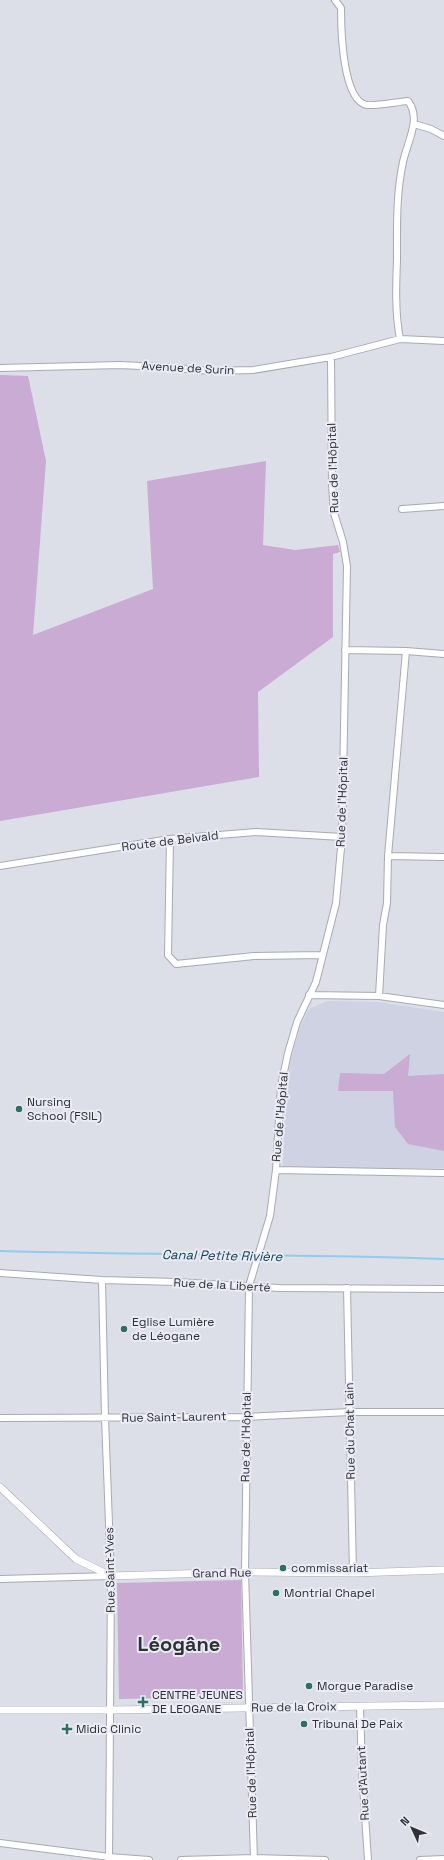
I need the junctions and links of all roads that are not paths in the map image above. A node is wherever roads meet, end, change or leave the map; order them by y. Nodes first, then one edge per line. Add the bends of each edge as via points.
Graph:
1 (335, 0) edge
2 (414, 124) junction
3 (444, 136) edge
4 (400, 339) junction
5 (444, 341) edge
6 (331, 357) junction
7 (0, 368) edge
8 (444, 506) edge
9 (402, 509) dead end
10 (345, 650) junction
11 (406, 651) junction
12 (444, 654) edge
13 (342, 837) junction
14 (170, 839) junction
15 (388, 856) junction
16 (444, 857) edge
17 (0, 866) edge
18 (322, 955) junction
19 (310, 995) junction
20 (380, 996) junction
21 (444, 1005) edge
22 (276, 1170) junction
23 (444, 1174) edge
24 (0, 1273) edge
25 (102, 1280) junction
26 (249, 1286) junction
27 (347, 1288) junction
28 (444, 1289) edge
29 (350, 1412) junction
30 (444, 1412) edge
31 (246, 1417) junction
32 (0, 1418) edge
33 (105, 1418) junction
34 (0, 1486) edge
35 (444, 1570) edge
36 (245, 1572) junction
37 (353, 1573) junction
38 (110, 1576) junction
39 (0, 1579) edge
40 (444, 1705) edge
41 (360, 1706) junction
42 (250, 1708) junction
43 (0, 1710) edge
44 (111, 1710) junction
45 (0, 1843) edge
46 (109, 1858) edge
47 (254, 1859) edge
48 (444, 1859) edge
49 (149, 1860) edge
50 (181, 1860) edge
51 (325, 1860) edge
52 (368, 1860) edge
53 (420, 1860) edge

1 - 2 street via 341,8 341,42 350,87 358,99 367,105 408,101 413,108
2 - 3 street
2 - 4 street via 399,184 396,306
4 - 5 street, Avenue de Surin
4 - 6 street, Avenue de Surin
6 - 7 street, Avenue de Surin via 253,370 211,371 120,365
6 - 10 street, Rue de l'Hôpital via 334,513 347,566
8 - 9 street
10 - 11 street
10 - 13 street, Rue de l'Hôpital
11 - 12 street
11 - 15 street
13 - 14 street, Route de Belvald via 256,832
13 - 18 street, Rue de l'Hôpital via 336,903
14 - 17 street, Route de Belvald
14 - 18 street via 168,955 176,964 254,956
15 - 16 street
15 - 20 street via 387,903 382,925
18 - 19 street, Rue de l'Hôpital via 316,982
19 - 20 street
19 - 22 street, Rue de l'Hôpital via 297,1022 281,1086
20 - 21 street
22 - 23 street
22 - 26 street, Rue de l'Hôpital via 270,1216
24 - 25 street, Rue de la Liberté
25 - 26 street, Rue de la Liberté
25 - 33 street, Rue Saint-Yves
26 - 27 street, Rue de la Liberté
26 - 31 street, Rue de l'Hôpital
27 - 28 street, Rue de la Liberté
27 - 29 street, Rue du Chat Lain
29 - 30 street, Rue Saint-Laurent
29 - 31 street, Rue Saint-Laurent
29 - 37 street, Rue du Chat Lain
31 - 33 street, Rue Saint-Laurent
31 - 36 street, Rue de l'Hôpital
32 - 33 street, Rue Saint-Laurent
33 - 38 street, Rue Saint-Yves
34 - 38 street via 76,1558
35 - 37 street, Grand Rue
36 - 37 street, Grand Rue
36 - 38 street, Grand Rue
36 - 42 street, Rue de l'Hôpital
38 - 39 street, Grand Rue
38 - 44 street, Rue Saint-Yves
40 - 41 street, Rue de la Croix
41 - 42 street, Rue de la Croix
41 - 52 street, Rue d'Autant
42 - 44 street, Rue de la Croix
42 - 47 street, Rue de l'Hôpital
43 - 44 street, Rue de la Croix
44 - 46 street, Rue Saint-Yves
45 - 46 street
46 - 49 street
47 - 50 street
47 - 51 street
48 - 53 street

